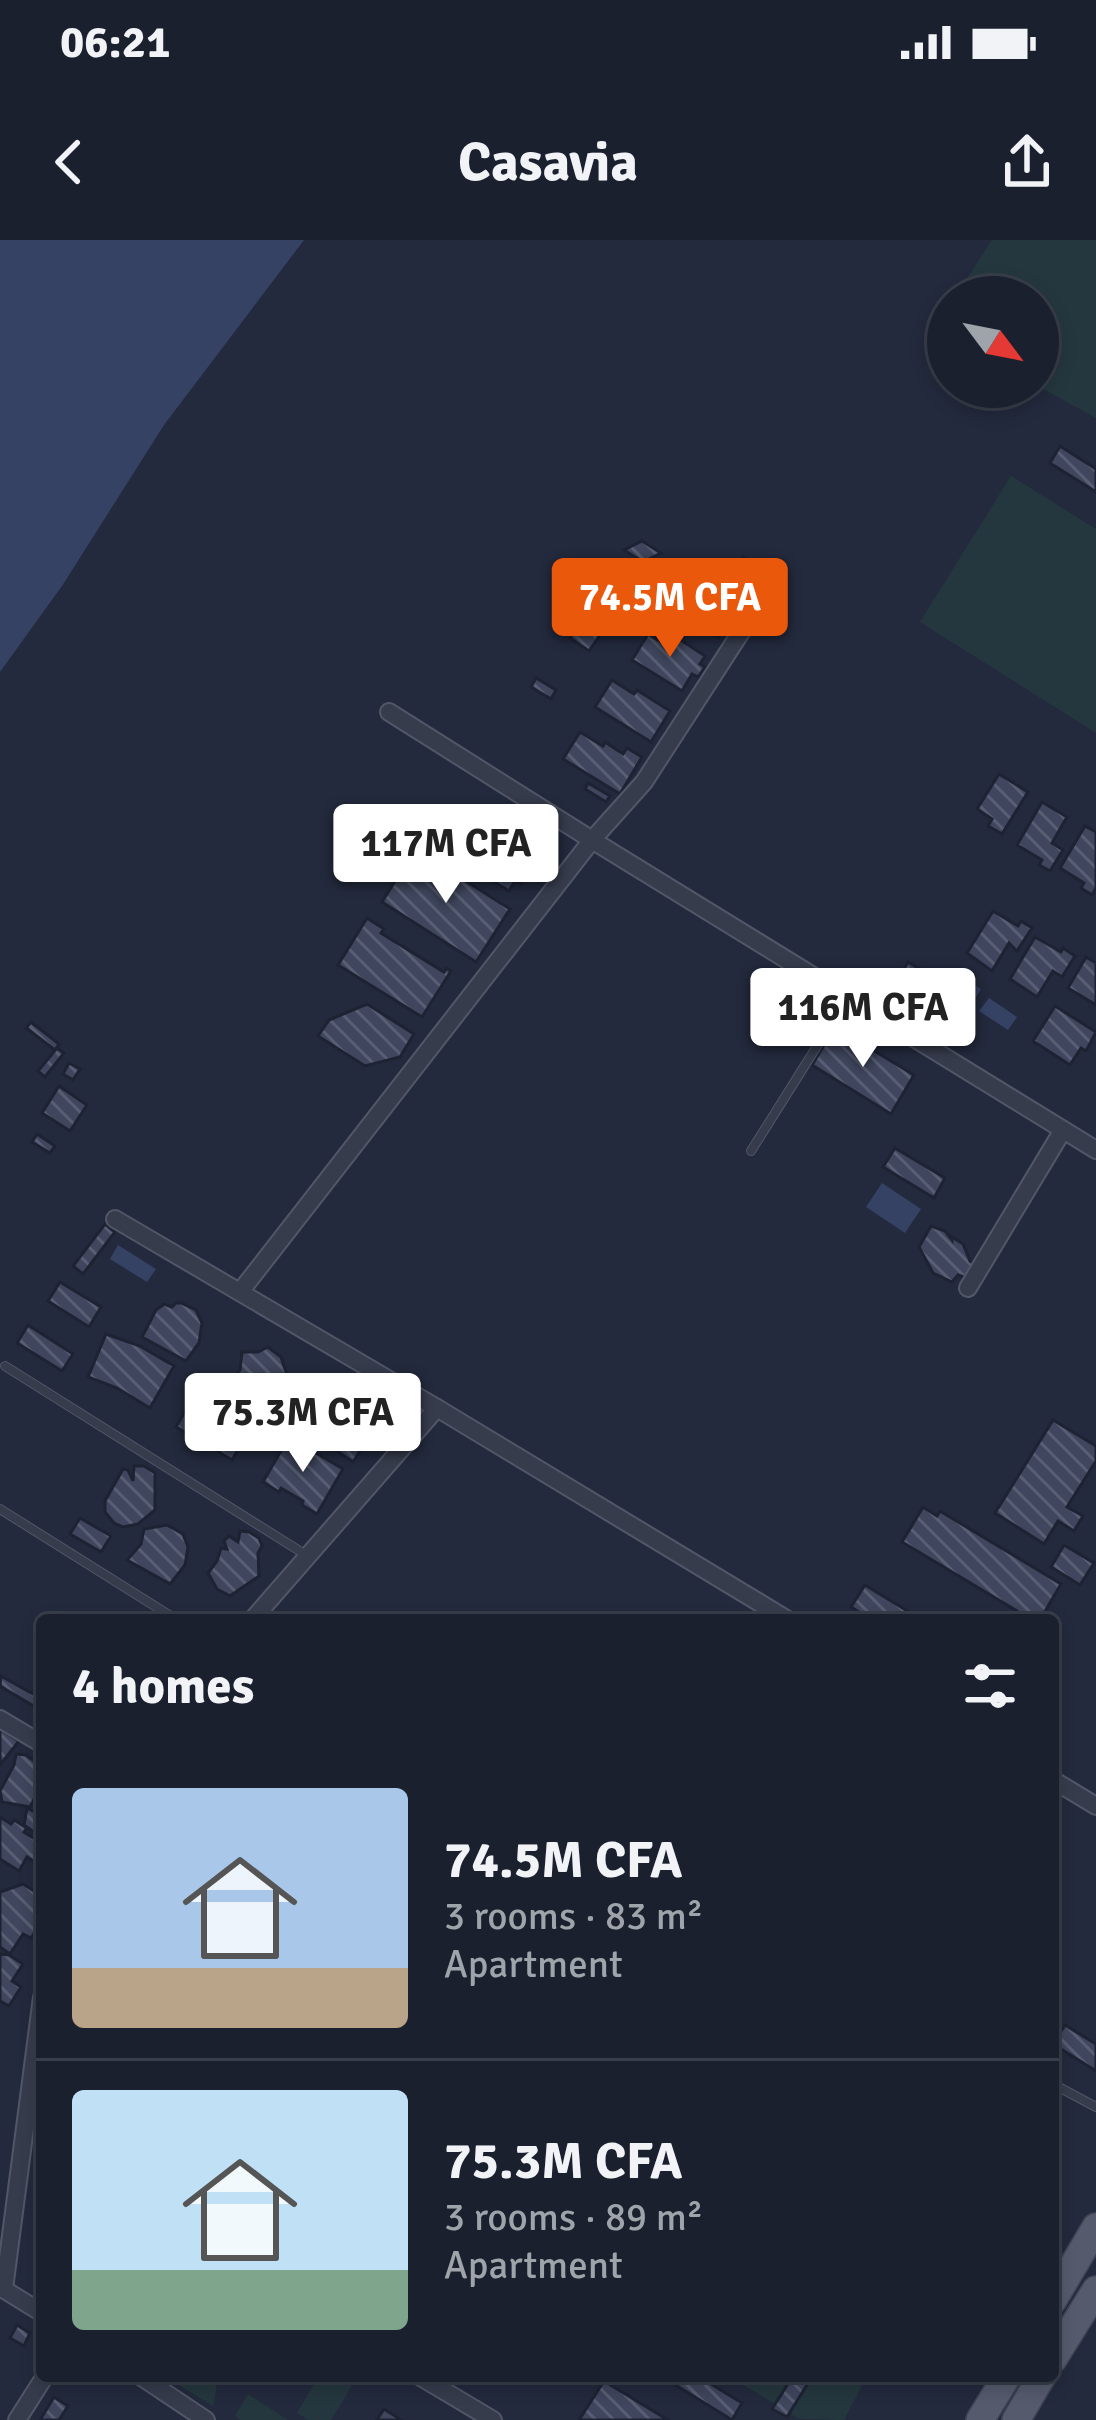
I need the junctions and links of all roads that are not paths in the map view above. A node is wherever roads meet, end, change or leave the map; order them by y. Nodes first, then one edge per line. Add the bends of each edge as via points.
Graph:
1 (745, 626) dead end
2 (389, 712) dead end
3 (592, 840) junction
4 (847, 997) junction
5 (1064, 1130) junction
6 (1096, 1150) edge
7 (751, 1151) dead end
8 (115, 1220) dead end
9 (968, 1288) dead end
10 (240, 1292) junction
11 (5, 1366) dead end
12 (437, 1408) junction
13 (0, 1509) edge
14 (308, 1556) junction
15 (167, 1614) edge
16 (257, 1614) edge
17 (778, 1614) edge
18 (0, 1719) edge
19 (36, 1740) edge
20 (1059, 1784) edge
21 (1096, 1806) edge
22 (36, 2041) edge
23 (1059, 2087) edge
24 (1096, 2107) edge
25 (1096, 2227) edge
26 (2, 2288) edge
27 (1059, 2290) edge
28 (1096, 2290) edge
29 (36, 2309) edge
30 (1059, 2348) edge
31 (41, 2382) edge
32 (149, 2382) edge
33 (429, 2382) edge
34 (1003, 2382) edge
35 (1039, 2382) edge
36 (17, 2420) edge
37 (206, 2420) edge
38 (494, 2420) edge
39 (980, 2420) edge
40 (1016, 2420) edge

1 - 3 street via 644,782
2 - 3 street
3 - 4 street
3 - 10 street
4 - 5 street
4 - 7 lane
5 - 6 street
5 - 9 street
8 - 10 street
10 - 12 street
11 - 14 lane
12 - 14 street
12 - 17 street
13 - 15 lane
14 - 16 street
18 - 19 street
20 - 21 street
22 - 26 street
23 - 24 lane
25 - 27 main road
26 - 29 street
28 - 30 main road
31 - 36 street
32 - 37 street
33 - 38 street
34 - 39 main road
35 - 40 main road

